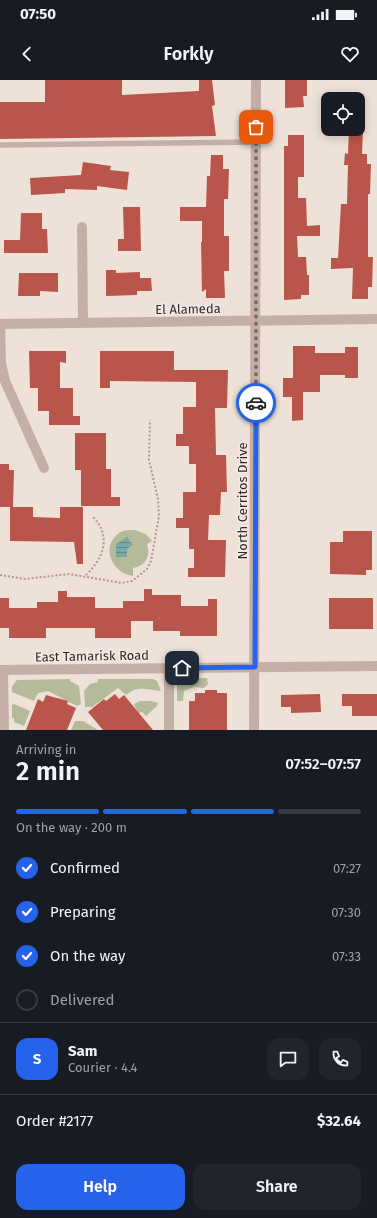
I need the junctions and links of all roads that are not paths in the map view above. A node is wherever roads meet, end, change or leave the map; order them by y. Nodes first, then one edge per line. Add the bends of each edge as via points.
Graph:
1 (256, 80) edge
2 (256, 142) junction
3 (0, 145) edge
4 (82, 227) dead end
5 (377, 319) edge
6 (256, 321) junction
7 (83, 323) junction
8 (0, 324) edge
9 (44, 468) dead end
10 (377, 666) edge
11 (255, 667) junction
12 (169, 668) junction
13 (2, 670) edge
14 (4, 730) edge
15 (169, 730) edge
16 (254, 730) edge

1 - 2 street, North Cerritos Drive
2 - 3 lane
2 - 6 street, North Cerritos Drive
4 - 7 street
5 - 6 street, El Alameda
6 - 7 street, El Alameda
6 - 11 street, North Cerritos Drive
7 - 8 street, El Alameda
8 - 9 street via 1,363 5,380
10 - 11 street, East Tamarisk Road
11 - 12 street, East Tamarisk Road
11 - 16 street, North Cerritos Drive
12 - 13 street, East Tamarisk Road
12 - 15 street
13 - 14 street

